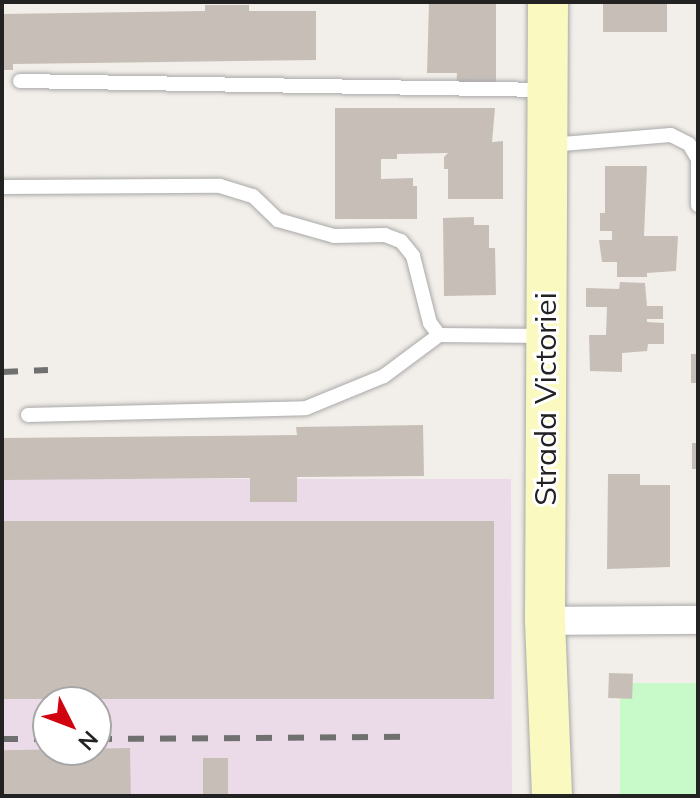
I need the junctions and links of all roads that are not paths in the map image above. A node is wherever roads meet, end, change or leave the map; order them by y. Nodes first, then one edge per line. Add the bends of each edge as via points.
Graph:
1 (548, 2) edge
2 (20, 81) dead end
3 (546, 90) junction
4 (546, 145) junction
5 (2, 187) edge
6 (698, 205) edge
7 (439, 335) junction
8 (546, 336) junction
9 (28, 415) dead end
10 (698, 620) edge
11 (545, 621) junction
12 (552, 796) edge

1 - 3 street, Strada Victoriei
2 - 3 lane
3 - 4 street, Strada Victoriei
4 - 6 lane via 671,135 689,144 698,159
4 - 8 street, Strada Victoriei
5 - 7 lane via 220,186 253,196 278,220 334,236 385,235 401,241 413,256 430,323
7 - 8 lane
7 - 9 lane via 384,376 306,408
8 - 11 street, Strada Victoriei
10 - 11 street
11 - 12 street, Strada Victoriei

